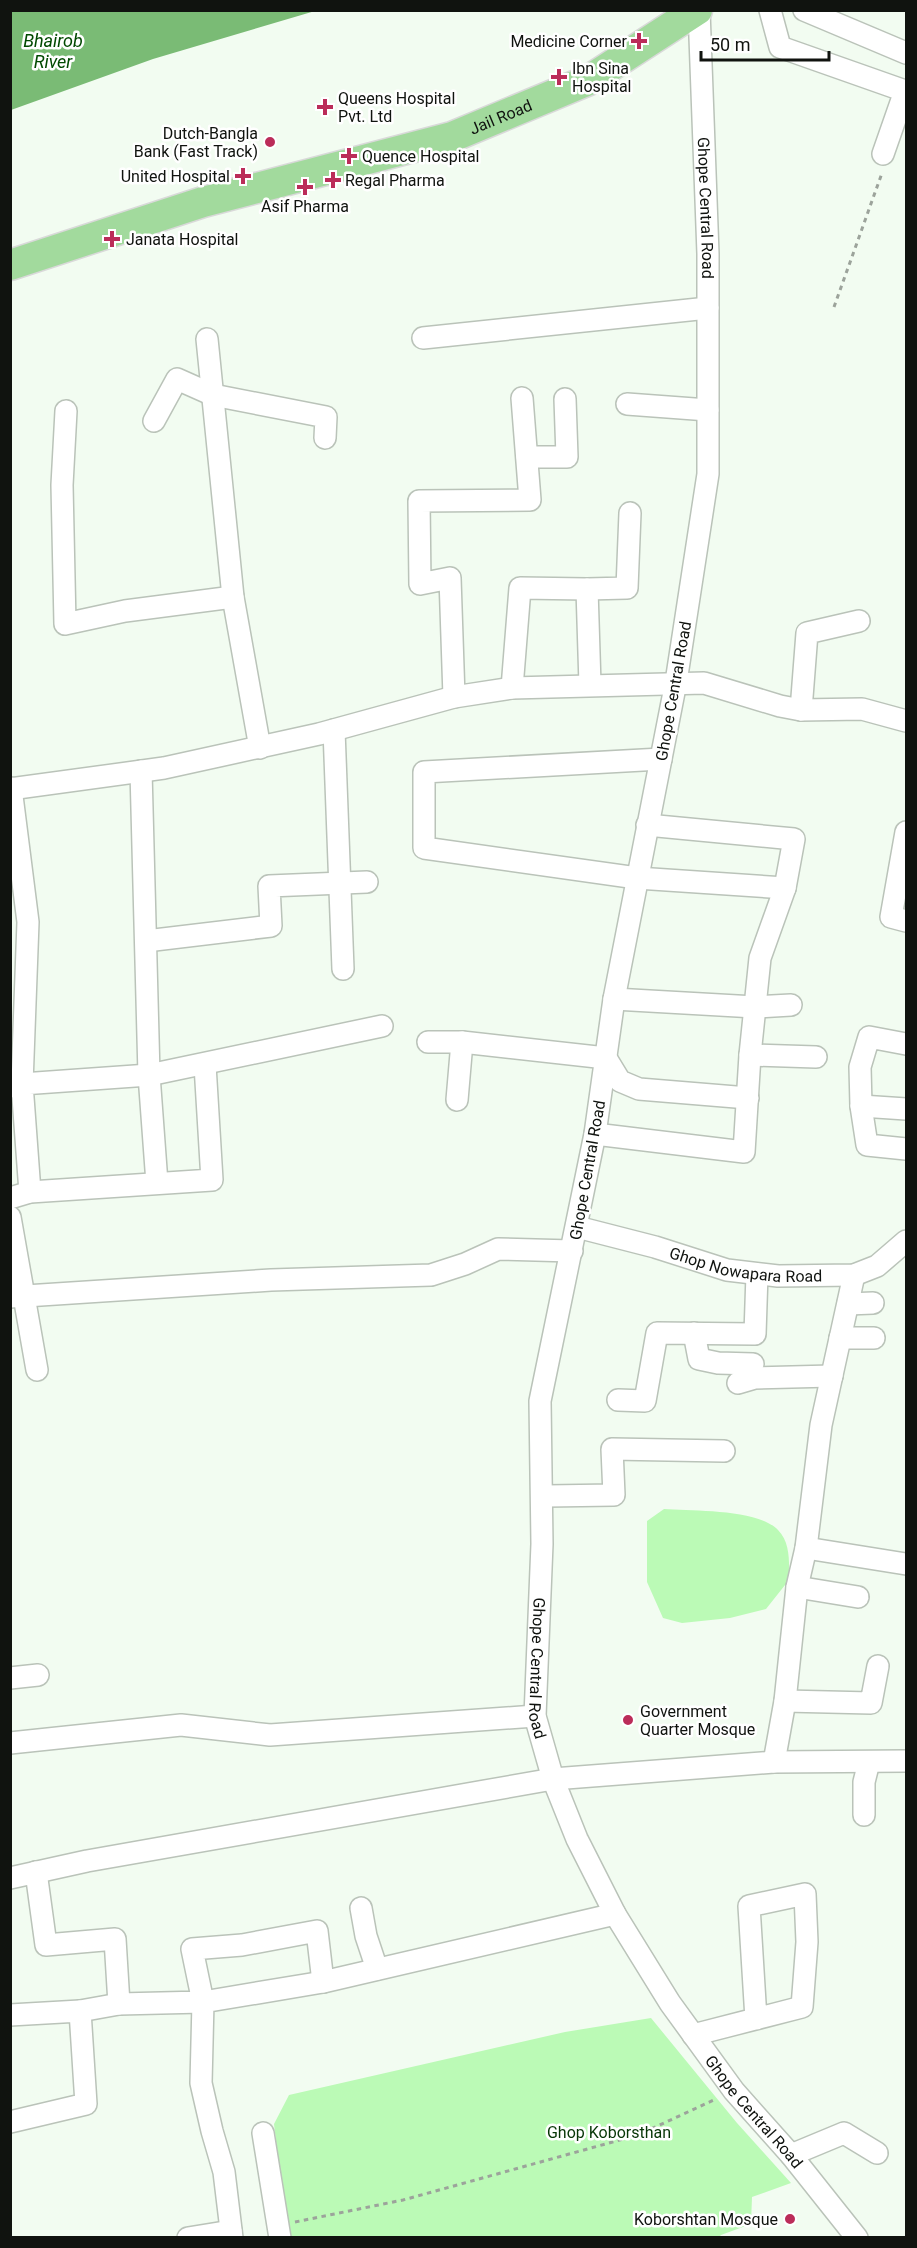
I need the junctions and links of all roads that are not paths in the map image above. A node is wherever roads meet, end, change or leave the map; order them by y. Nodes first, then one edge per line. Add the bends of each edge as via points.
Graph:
1 (698, 10) edge
2 (770, 10) edge
3 (804, 10) edge
4 (906, 53) edge
5 (883, 154) road end
6 (10, 265) edge
7 (708, 308) junction
8 (423, 338) dead end
9 (207, 339) dead end
10 (213, 395) junction
11 (522, 398) dead end
12 (565, 399) dead end
13 (627, 404) dead end
14 (708, 410) junction
15 (66, 411) dead end
16 (154, 421) dead end
17 (325, 438) dead end
18 (527, 457) junction
19 (630, 513) dead end
20 (587, 589) junction
21 (233, 597) junction
22 (859, 621) dead end
23 (676, 682) junction
24 (590, 685) junction
25 (512, 688) junction
26 (454, 697) junction
27 (801, 710) junction
28 (906, 721) edge
29 (334, 730) junction
30 (260, 748) junction
31 (661, 759) junction
32 (141, 771) junction
33 (11, 788) edge
34 (648, 825) junction
35 (906, 831) edge
36 (637, 878) junction
37 (367, 882) dead end
38 (340, 884) junction
39 (785, 888) junction
40 (906, 921) edge
41 (146, 941) junction
42 (344, 969) dead end
43 (614, 999) junction
44 (791, 1005) dead end
45 (755, 1008) junction
46 (382, 1026) dead end
47 (428, 1042) dead end
48 (462, 1042) junction
49 (906, 1044) edge
50 (750, 1055) junction
51 (816, 1057) dead end
52 (606, 1058) junction
53 (205, 1065) junction
54 (150, 1075) junction
55 (16, 1085) edge
56 (748, 1098) junction
57 (457, 1100) dead end
58 (861, 1106) junction
59 (906, 1110) edge
60 (595, 1134) junction
61 (906, 1145) edge
62 (157, 1183) junction
63 (20, 1195) edge
64 (10, 1217) edge
65 (577, 1227) junction
66 (905, 1244) edge
67 (572, 1251) junction
68 (757, 1274) junction
69 (854, 1275) junction
70 (17, 1297) edge
71 (873, 1303) dead end
72 (848, 1304) junction
73 (694, 1333) junction
74 (748, 1334) junction
75 (840, 1338) junction
76 (874, 1338) dead end
77 (37, 1370) dead end
78 (749, 1375) junction
79 (832, 1376) junction
80 (618, 1400) dead end
81 (724, 1451) dead end
82 (547, 1496) dead end
83 (806, 1548) junction
84 (906, 1564) edge
85 (797, 1587) junction
86 (858, 1597) dead end
87 (878, 1666) dead end
88 (38, 1675) dead end
89 (10, 1678) edge
90 (785, 1701) junction
91 (535, 1716) junction
92 (10, 1743) edge
93 (774, 1761) junction
94 (906, 1761) edge
95 (869, 1762) junction
96 (553, 1779) junction
97 (864, 1815) dead end
98 (36, 1872) junction
99 (10, 1878) edge
100 (361, 1908) dead end
101 (615, 1914) junction
102 (377, 1969) junction
103 (323, 1982) junction
104 (203, 2002) junction
105 (119, 2004) junction
106 (80, 2011) junction
107 (10, 2015) edge
108 (756, 2019) junction
109 (693, 2035) junction
110 (10, 2122) edge
111 (263, 2133) dead end
112 (877, 2153) dead end
113 (791, 2155) junction
114 (232, 2234) edge
115 (188, 2238) edge
116 (280, 2238) edge
117 (856, 2238) edge

1 - 6 highway, Jail Road via 589,80 452,137 202,202
1 - 7 street, Ghope Central Road
2 - 5 street via 780,47 904,91
3 - 4 street
7 - 8 street
7 - 14 street, Ghope Central Road
9 - 10 street
10 - 16 street via 177,379
10 - 17 street via 326,417
10 - 21 street
11 - 18 street
12 - 18 street via 567,457
13 - 14 street
14 - 23 street, Ghope Central Road via 708,474
15 - 21 street via 62,485 65,624 125,611
18 - 26 street via 530,500 419,501 420,584 450,578
19 - 20 street via 627,588
20 - 24 street
20 - 25 street via 520,588
21 - 30 street
22 - 27 street via 807,633
23 - 24 street
23 - 27 street via 704,683
23 - 31 street, Ghope Central Road
24 - 25 street
25 - 26 street
26 - 29 street
27 - 28 street via 862,709
29 - 30 street
29 - 38 street
30 - 32 street
31 - 34 street, Ghope Central Road
31 - 36 street via 424,772 424,848
32 - 33 street
32 - 41 street
33 - 55 street via 28,922
34 - 36 street, Ghope Central Road
34 - 39 street via 795,839
35 - 40 street via 891,917
36 - 39 street
36 - 43 street, Ghope Central Road
37 - 38 street
38 - 41 street via 269,886 270,926
38 - 42 street
39 - 45 street via 760,958
41 - 54 street
43 - 45 street
43 - 52 street, Ghope Central Road
44 - 45 street
45 - 50 street
46 - 53 street
47 - 48 street
48 - 52 street
48 - 57 street
49 - 58 street via 869,1037 860,1067
50 - 51 street
50 - 56 street
52 - 56 street via 620,1082 639,1089
52 - 60 street, Ghope Central Road
53 - 54 street
53 - 62 street via 212,1180
54 - 55 street
54 - 62 street
55 - 63 street
56 - 60 street via 744,1152
58 - 59 street
58 - 61 street via 867,1145
60 - 65 street, Ghope Central Road
62 - 63 street
64 - 70 street
65 - 67 street, Ghope Central Road
65 - 68 street, Ghop Nowapara Road via 728,1270
66 - 69 street, Ghop Nowapara Road via 877,1266
67 - 70 street via 498,1249 431,1275 271,1280
67 - 91 street, Ghope Central Road via 540,1401 542,1544
68 - 69 street, Ghop Nowapara Road
68 - 74 street via 755,1334
69 - 72 street
70 - 77 street
71 - 72 street
72 - 75 street
73 - 74 street
73 - 78 street via 699,1359
73 - 80 street via 657,1333 645,1401
74 - 78 street
75 - 76 street
75 - 79 street
78 - 79 street
79 - 83 street via 821,1425
81 - 82 street via 612,1449 614,1495
83 - 84 street
83 - 85 street
85 - 86 street
85 - 90 street
87 - 90 street via 871,1702
88 - 89 street
90 - 93 street
91 - 92 street via 270,1735 181,1725
91 - 96 street, Ghope Central Road
93 - 95 street
93 - 96 street
94 - 95 street
95 - 97 street via 864,1782
96 - 98 street
96 - 101 street, Ghope Central Road via 577,1839
98 - 99 street
98 - 105 street via 46,1945 115,1939
100 - 102 street
101 - 102 street
101 - 109 street, Ghope Central Road
102 - 103 street
103 - 104 street
103 - 104 street via 317,1931 242,1945 192,1949
104 - 105 street
104 - 114 street via 201,2083 224,2172
105 - 106 street
106 - 107 street
106 - 110 street via 86,2104
108 - 108 street via 802,2007 807,1942 805,1894 749,1906
108 - 109 street
109 - 113 street, Ghope Central Road via 734,2091
111 - 116 street
112 - 113 street via 844,2133
113 - 117 street, Ghope Central Road
114 - 115 street

